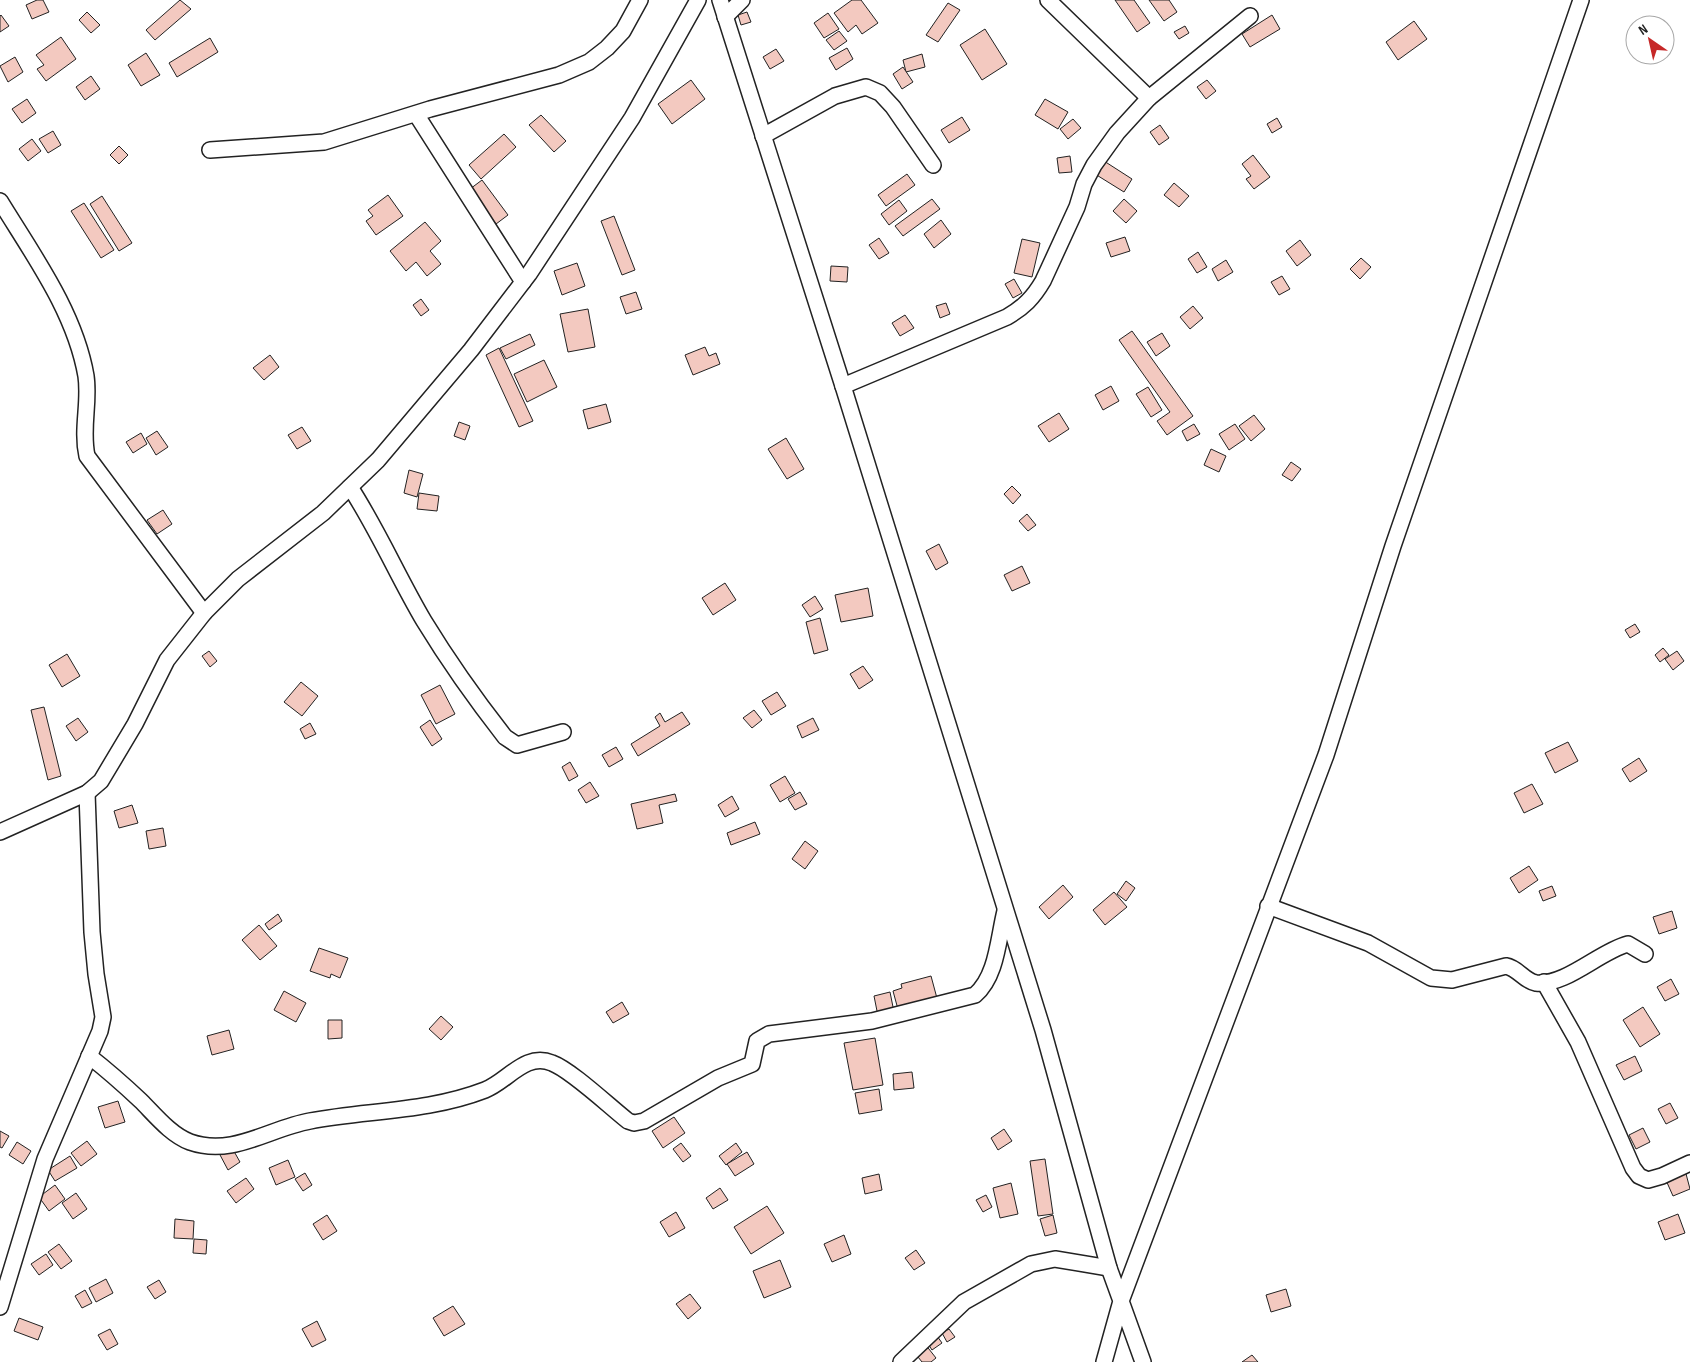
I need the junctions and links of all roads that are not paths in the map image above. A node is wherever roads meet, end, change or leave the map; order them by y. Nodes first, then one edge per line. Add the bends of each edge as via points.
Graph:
1 (640, 0) edge
2 (698, 0) edge
3 (720, 0) edge
4 (742, 0) edge
5 (1048, 0) edge
6 (1581, 0) edge
7 (1250, 16) dead end
8 (725, 17) junction
9 (1150, 98) junction
10 (416, 114) junction
11 (763, 136) junction
12 (210, 150) dead end
13 (933, 164) dead end
14 (0, 201) edge
15 (522, 282) junction
16 (843, 386) junction
17 (350, 487) junction
18 (204, 614) junction
19 (563, 732) dead end
20 (88, 793) junction
21 (0, 832) edge
22 (1268, 906) junction
23 (1005, 910) junction
24 (1645, 954) dead end
25 (1544, 982) junction
26 (89, 1056) junction
27 (1690, 1163) edge
28 (1108, 1268) junction
29 (1121, 1301) junction
30 (0, 1307) edge
31 (901, 1362) edge
32 (1104, 1362) edge
33 (1144, 1362) edge

1 - 10 street via 623,31 589,62 559,75
2 - 15 street via 632,118
3 - 8 street
4 - 8 street
5 - 9 street
6 - 22 street via 1396,536 1326,755
7 - 9 street
8 - 11 street
9 - 16 street via 1117,133 1094,165 1043,281 1024,307
10 - 12 street via 324,142
10 - 15 street
11 - 13 street via 835,96 866,87 880,94 893,107
11 - 16 street
14 - 18 street via 46,276 80,348 86,378 84,440 87,456
15 - 17 street via 458,365 378,460
16 - 23 street
17 - 18 street via 323,513 238,579
17 - 19 street via 444,653 506,738 517,745
18 - 20 street via 167,660 113,763
20 - 21 street
20 - 26 street via 92,932 104,1017
22 - 25 street via 1368,943 1430,978 1452,980 1506,966 1530,981
22 - 29 street
23 - 26 street via 990,973 975,996 872,1021 769,1034 758,1041 752,1064 718,1078 644,1121 634,1123 567,1072 552,1063 540,1061 518,1067 487,1089 443,1104 311,1121 231,1146 209,1147 188,1141 168,1127
23 - 28 street via 1043,1030
24 - 25 street via 1628,944 1616,947 1567,976
25 - 27 street via 1578,1042 1617,1134 1639,1176 1648,1180
26 - 30 street via 46,1158
28 - 29 street
28 - 31 street via 1055,1259 1031,1264 964,1302
29 - 32 street
29 - 33 street

